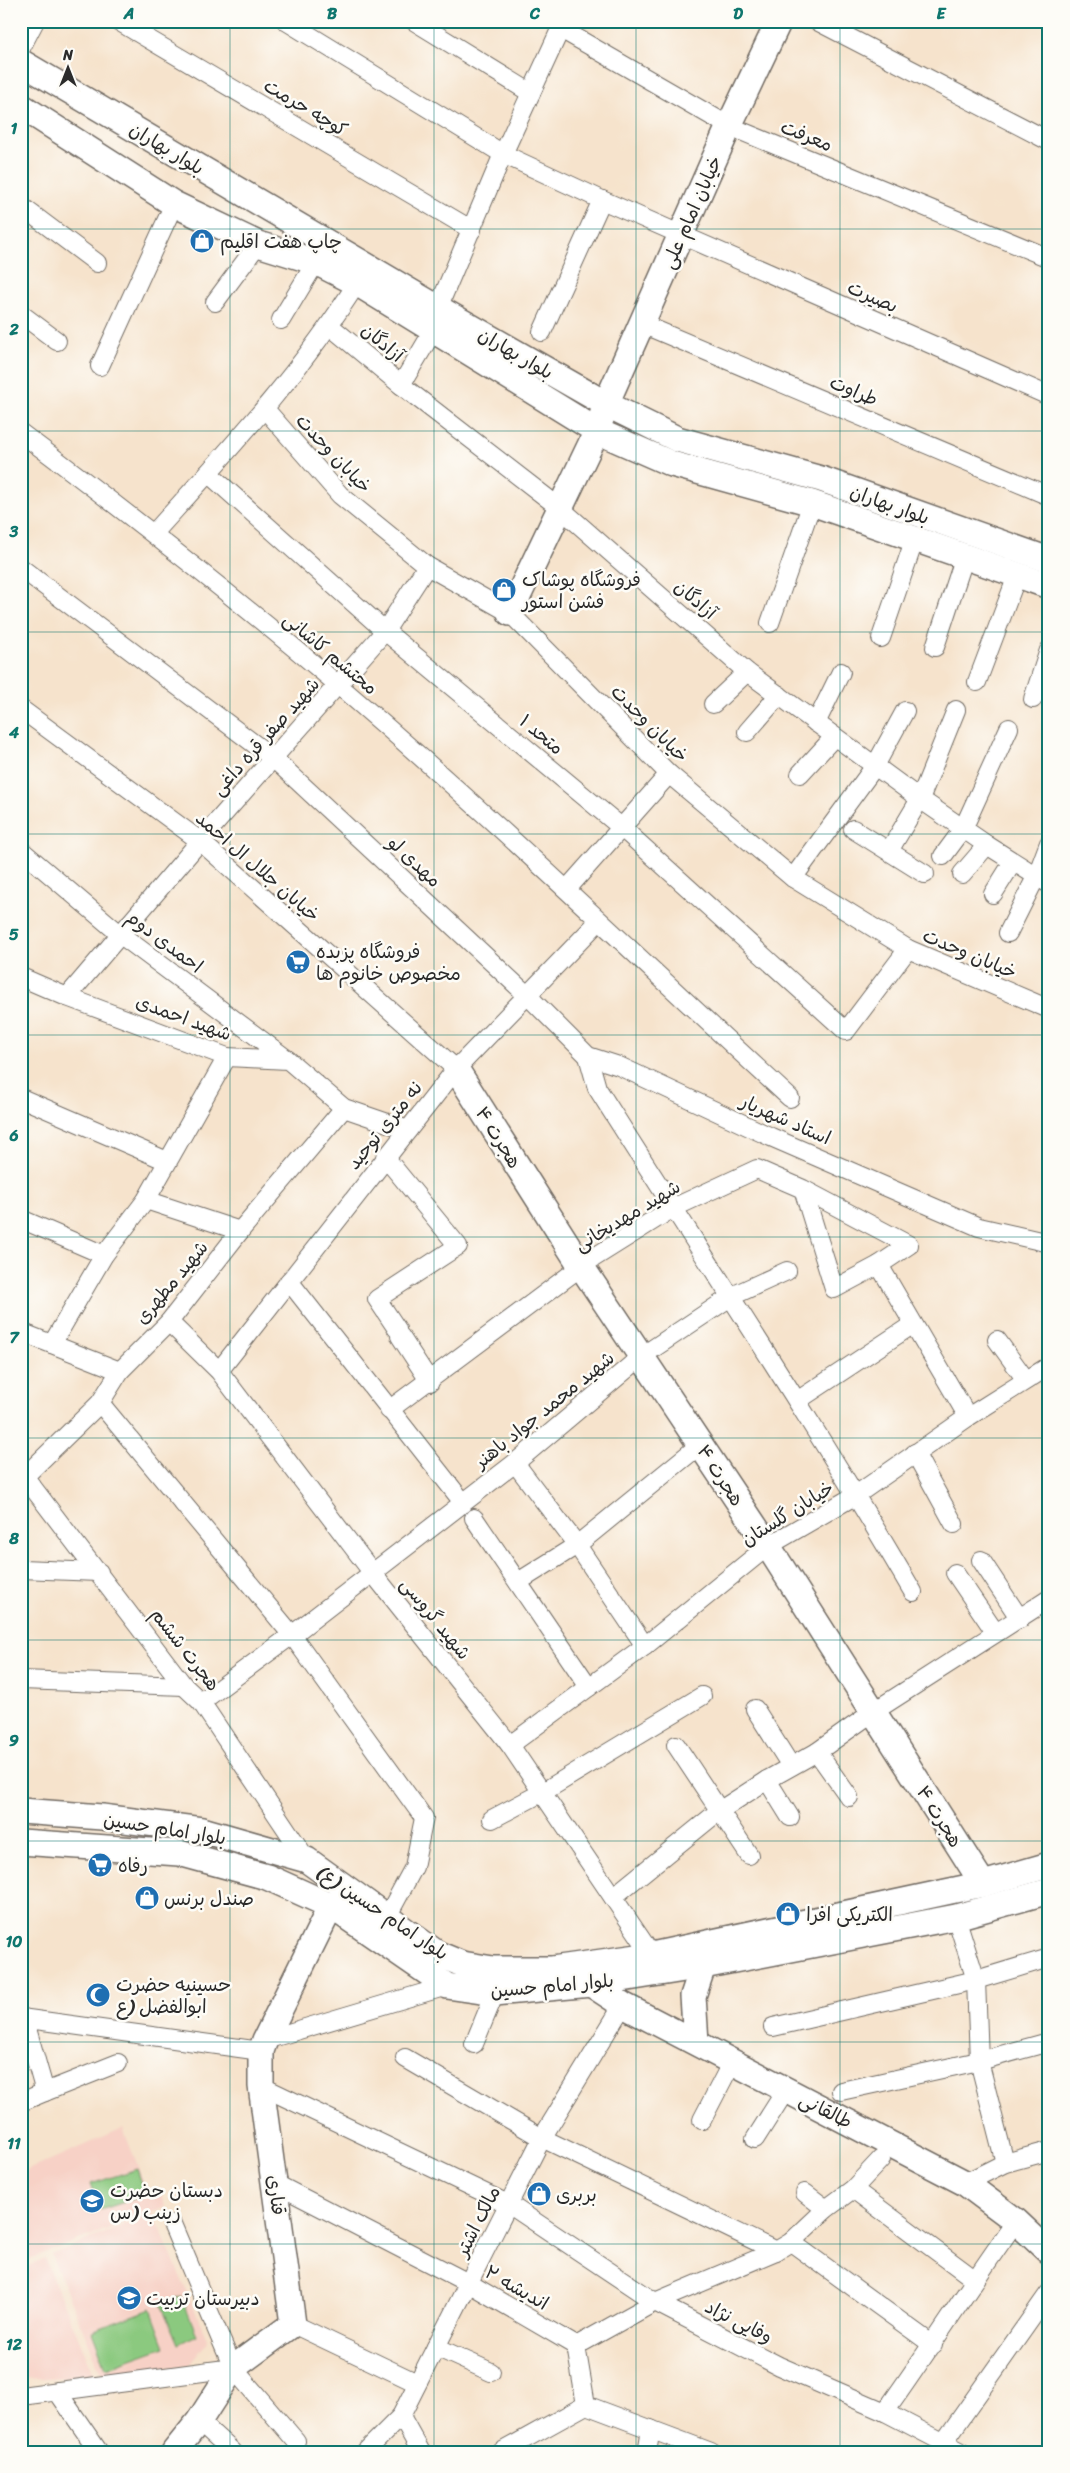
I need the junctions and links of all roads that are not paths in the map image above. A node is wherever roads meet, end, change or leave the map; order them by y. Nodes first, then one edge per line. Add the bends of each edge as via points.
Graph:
1 (35, 21) edge
2 (118, 21) edge
3 (286, 21) edge
4 (414, 21) edge
5 (779, 21) edge
6 (818, 21) edge
7 (563, 25) edge
8 (23, 40) edge
9 (21, 62) edge
10 (531, 93) junction
11 (21, 106) edge
12 (729, 126) junction
13 (1049, 141) edge
14 (503, 154) junction
15 (602, 200) junction
16 (174, 204) junction
17 (21, 206) edge
18 (472, 230) junction
19 (681, 235) junction
20 (258, 244) junction
21 (1049, 258) edge
22 (316, 262) junction
23 (97, 263) dead end
24 (357, 283) junction
25 (215, 302) dead end
26 (21, 314) edge
27 (281, 320) dead end
28 (436, 320) junction
29 (642, 324) junction
30 (330, 326) junction
31 (542, 332) dead end
32 (57, 341) dead end
33 (100, 366) dead end
34 (401, 385) junction
35 (1049, 396) edge
36 (606, 404) junction
37 (265, 409) junction
38 (597, 431) junction
39 (21, 433) edge
40 (208, 473) junction
41 (1049, 496) edge
42 (812, 503) junction
43 (560, 508) junction
44 (154, 533) junction
45 (915, 538) junction
46 (964, 556) junction
47 (1049, 560) edge
48 (427, 566) junction
49 (21, 568) edge
50 (1017, 576) junction
51 (1049, 586) edge
52 (510, 613) junction
53 (770, 623) dead end
54 (385, 631) junction
55 (881, 638) dead end
56 (935, 648) dead end
57 (1049, 650) edge
58 (747, 672) junction
59 (841, 672) dead end
60 (977, 682) dead end
61 (338, 685) junction
62 (779, 696) junction
63 (1033, 699) dead end
64 (713, 704) dead end
65 (21, 709) edge
66 (956, 710) dead end
67 (905, 711) dead end
68 (816, 722) junction
69 (1009, 728) dead end
70 (747, 732) dead end
71 (834, 737) junction
72 (273, 758) junction
73 (874, 766) junction
74 (669, 774) junction
75 (800, 774) dead end
76 (920, 799) junction
77 (621, 827) junction
78 (853, 829) dead end
79 (963, 829) junction
80 (200, 841) junction
81 (1049, 842) edge
82 (987, 845) junction
83 (21, 850) edge
84 (889, 851) junction
85 (943, 856) dead end
86 (1013, 862) junction
87 (925, 874) dead end
88 (962, 874) dead end
89 (793, 878) junction
90 (1043, 879) edge
91 (567, 890) junction
92 (993, 894) dead end
93 (599, 921) junction
94 (1008, 933) dead end
95 (121, 935) junction
96 (908, 949) junction
97 (21, 977) edge
98 (528, 996) junction
99 (67, 997) junction
100 (1049, 1009) edge
101 (588, 1056) junction
102 (227, 1057) junction
103 (288, 1060) junction
104 (456, 1069) junction
105 (21, 1098) edge
106 (790, 1098) dead end
107 (344, 1108) junction
108 (408, 1130) junction
109 (385, 1157) junction
110 (166, 1161) junction
111 (803, 1189) junction
112 (146, 1200) junction
113 (673, 1208) junction
114 (21, 1219) edge
115 (240, 1231) junction
116 (1049, 1244) edge
117 (104, 1255) junction
118 (879, 1265) junction
119 (581, 1266) junction
120 (787, 1271) dead end
121 (289, 1281) junction
122 (732, 1296) junction
123 (169, 1322) junction
124 (912, 1325) junction
125 (21, 1332) edge
126 (997, 1340) dead end
127 (52, 1344) junction
128 (642, 1356) junction
129 (1049, 1366) edge
130 (120, 1371) junction
131 (219, 1371) junction
132 (1026, 1380) junction
133 (430, 1382) junction
134 (797, 1401) junction
135 (100, 1402) junction
136 (389, 1410) junction
137 (968, 1417) junction
138 (701, 1444) junction
139 (915, 1453) junction
140 (515, 1463) junction
141 (23, 1474) edge
142 (856, 1495) junction
143 (462, 1502) junction
144 (474, 1518) dead end
145 (954, 1524) dead end
146 (577, 1544) junction
147 (768, 1546) junction
148 (981, 1560) dead end
149 (21, 1569) edge
150 (99, 1572) junction
151 (372, 1572) junction
152 (955, 1573) dead end
153 (518, 1582) junction
154 (913, 1592) dead end
155 (1049, 1599) edge
156 (1020, 1619) junction
157 (995, 1632) junction
158 (292, 1635) junction
159 (645, 1646) junction
160 (21, 1680) edge
161 (184, 1686) junction
162 (589, 1687) junction
163 (702, 1696) dead end
164 (201, 1702) junction
165 (755, 1710) dead end
166 (874, 1712) junction
167 (510, 1745) junction
168 (676, 1745) dead end
169 (817, 1752) junction
170 (791, 1766) junction
171 (767, 1780) junction
172 (543, 1792) junction
173 (849, 1798) dead end
174 (21, 1811) edge
175 (719, 1812) junction
176 (790, 1818) dead end
177 (492, 1819) dead end
178 (21, 1842) edge
179 (748, 1855) dead end
180 (307, 1860) junction
181 (1049, 1865) edge
182 (983, 1884) junction
183 (1049, 1891) edge
184 (614, 1897) junction
185 (331, 1906) junction
186 (387, 1917) junction
187 (956, 1917) junction
188 (652, 1955) junction
189 (1049, 1958) edge
190 (704, 1966) junction
191 (976, 1980) junction
192 (591, 1984) junction
193 (447, 1986) junction
194 (495, 1994) junction
195 (623, 2005) junction
196 (23, 2018) edge
197 (773, 2027) dead end
198 (696, 2042) junction
199 (1049, 2042) edge
200 (474, 2044) dead end
201 (263, 2045) junction
202 (405, 2058) dead end
203 (979, 2061) junction
204 (732, 2062) junction
205 (118, 2063) dead end
206 (261, 2086) junction
207 (786, 2090) junction
208 (841, 2091) dead end
209 (45, 2092) junction
210 (21, 2102) edge
211 (702, 2120) dead end
212 (542, 2138) junction
213 (755, 2139) dead end
214 (1049, 2151) edge
215 (881, 2159) dead end
216 (1004, 2163) junction
217 (965, 2183) junction
218 (276, 2184) junction
219 (853, 2189) junction
220 (805, 2193) dead end
221 (510, 2205) junction
222 (826, 2209) junction
223 (1016, 2221) junction
224 (172, 2224) dead end
225 (784, 2247) junction
226 (1049, 2252) edge
227 (974, 2279) junction
228 (470, 2284) junction
229 (1049, 2293) edge
230 (655, 2302) junction
231 (293, 2324) junction
232 (933, 2345) junction
233 (576, 2346) junction
234 (436, 2347) junction
235 (233, 2368) junction
236 (491, 2372) dead end
237 (417, 2383) junction
238 (57, 2390) junction
239 (21, 2396) edge
240 (586, 2405) junction
241 (885, 2412) junction
242 (401, 2416) junction
243 (199, 2421) junction
244 (651, 2430) junction
245 (296, 2441) dead end
246 (944, 2442) junction
247 (99, 2452) edge
248 (174, 2452) edge
249 (233, 2452) edge
250 (365, 2452) edge
251 (421, 2452) edge
252 (501, 2452) edge
253 (647, 2452) edge
254 (711, 2452) edge
255 (962, 2452) edge

1 - 8 street
2 - 18 street, کوچه حرمت
3 - 14 street, بصیرت
4 - 10 street
5 - 12 street, خیابان امام علی
6 - 13 street
7 - 10 street
7 - 12 street, معرفت
9 - 28 street, بلوار بهاران
10 - 14 street
11 - 16 street, بلوار بهاران
12 - 19 street, خیابان امام علی
12 - 21 street, معرفت
14 - 15 street, بصیرت
14 - 18 street
15 - 19 street, بصیرت
15 - 31 street
16 - 20 street, بلوار بهاران
16 - 33 street
17 - 23 street
18 - 28 street
19 - 29 street, خیابان امام علی
19 - 35 street, بصیرت
20 - 22 street, بلوار بهاران
20 - 25 street
22 - 24 street, بلوار بهاران
22 - 27 street
24 - 28 street, بلوار بهاران
24 - 30 street
26 - 32 street
28 - 34 street
28 - 36 street, بلوار بهاران
28 - 38 street, بلوار بهاران
29 - 36 street, خیابان امام علی
29 - 41 street, طراوت
30 - 34 street, آزادگان
30 - 37 street
34 - 43 street, آزادگان
36 - 38 street, خیابان امام علی
36 - 47 street, بلوار بهاران via 677,439 821,480
37 - 40 street
37 - 48 street, خیابان وحدت via 340,495
38 - 42 street, بلوار بهاران via 672,464
38 - 43 street, خیابان امام علی
39 - 44 street, محتشم کاشانی
40 - 44 street
40 - 54 street, متحد ۱
42 - 45 street, بلوار بهاران
42 - 53 street
43 - 52 street, خیابان امام علی
43 - 58 street, آزادگان
44 - 61 street, محتشم کاشانی
45 - 46 street, بلوار بهاران
45 - 55 street
46 - 50 street, بلوار بهاران
46 - 56 street
48 - 52 street, خیابان وحدت
48 - 54 street, شهید صفر قره داغی
49 - 72 street, مهدی لو
50 - 51 street, بلوار بهاران
50 - 60 street
52 - 74 street, خیابان وحدت
54 - 61 street, شهید صفر قره داغی
54 - 77 street, متحد ۱
57 - 63 street
58 - 62 street, آزادگان
58 - 64 street
59 - 68 street
61 - 72 street, شهید صفر قره داغی
61 - 91 street, محتشم کاشانی
62 - 68 street, آزادگان
62 - 70 street
65 - 80 street, خیابان جلال ال احمد
66 - 76 street
67 - 73 street
68 - 71 street, آزادگان
69 - 79 street
71 - 73 street, آزادگان
71 - 75 street
72 - 80 street, شهید صفر قره داغی
72 - 98 street, مهدی لو
73 - 76 street, آزادگان
73 - 89 street
74 - 77 street
74 - 89 street, خیابان وحدت
76 - 79 street, آزادگان
76 - 84 street
77 - 91 street
77 - 96 street, متحد ۱ via 846,1031
78 - 84 street
79 - 82 street, آزادگان
79 - 85 street
80 - 95 street, شهید صفر قره داغی
80 - 104 street, خیابان جلال ال احمد
81 - 90 street
82 - 86 street, آزادگان
82 - 88 street
83 - 95 street, احمدی دوم
84 - 87 street
86 - 90 street, آزادگان
86 - 92 street
89 - 96 street, خیابان وحدت
90 - 94 street
91 - 93 street, محتشم کاشانی
93 - 98 street, نه متری توحید
93 - 106 street, محتشم کاشانی
95 - 99 street, شهید صفر قره داغی
95 - 103 street, احمدی دوم
96 - 100 street, خیابان وحدت
97 - 99 street, شهید احمدی
98 - 101 street, استاد شهریار
98 - 104 street, نه متری توحید
99 - 102 street, شهید احمدی
101 - 113 street via 597,1088
101 - 116 street, استاد شهریار via 619,1066 771,1137 979,1227
102 - 103 street, شهید احمدی
102 - 110 street
103 - 107 street
104 - 108 street, نه متری توحید
104 - 119 street, هجرت ۴
105 - 110 street
107 - 108 street
107 - 115 street, شهید مطهری
108 - 109 street, نه متری توحید
109 - 121 street, نه متری توحید
109 - 133 street via 458,1246 376,1300
110 - 112 street
111 - 113 street, شهید مهدیخانی via 757,1169
111 - 118 street via 834,1289
111 - 118 street, شهید مهدیخانی via 909,1245
112 - 115 street
112 - 117 street
113 - 119 street, شهید مهدیخانی
113 - 122 street
114 - 117 street
115 - 123 street, شهید مطهری
117 - 127 street
118 - 124 street
119 - 128 street, هجرت ۴
119 - 133 street, شهید مهدیخانی
120 - 122 street, شهید محمد جواد باهنر
121 - 131 street, نه متری توحید
121 - 136 street
122 - 128 street, شهید محمد جواد باهنر
122 - 134 street
123 - 130 street, شهید مطهری
123 - 131 street, شهید گروسی
124 - 134 street
124 - 137 street
125 - 127 street
126 - 132 street
127 - 130 street
128 - 138 street, هجرت ۴
128 - 140 street, شهید محمد جواد باهنر
129 - 132 street, خیابان گلستان
130 - 135 street, شهید مطهری
131 - 151 street, شهید گروسی
132 - 137 street, خیابان گلستان
133 - 136 street, شهید مهدیخانی
134 - 142 street
135 - 141 street, شهید مطهری
135 - 158 street
136 - 143 street
137 - 139 street, خیابان گلستان
138 - 146 street
138 - 147 street, هجرت ۴
139 - 142 street, خیابان گلستان
139 - 145 street
140 - 143 street, شهید محمد جواد باهنر
140 - 146 street
141 - 150 street, هجرت ششم
142 - 147 street, خیابان گلستان
142 - 154 street
143 - 151 street, شهید محمد جواد باهنر
144 - 153 street
146 - 153 street
146 - 159 street
147 - 159 street, خیابان گلستان
147 - 166 street, هجرت ۴
148 - 156 street
149 - 150 street
150 - 161 street, هجرت ششم
151 - 158 street, شهید محمد جواد باهنر
151 - 167 street, شهید گروسی
152 - 157 street
153 - 162 street
155 - 156 street
156 - 157 street
157 - 166 street via 950,1665
158 - 164 street, شهید محمد جواد باهنر
158 - 186 street via 424,1818 414,1867
159 - 162 street, خیابان گلستان
160 - 161 street
161 - 164 street, هجرت ششم
162 - 167 street, خیابان گلستان
163 - 172 street
164 - 180 street, هجرت ششم
165 - 170 street
166 - 169 street
166 - 182 street, هجرت ۴
167 - 172 street, شهید گروسی
168 - 175 street
169 - 170 street
169 - 173 street
170 - 171 street
171 - 175 street
171 - 176 street
172 - 177 street
172 - 184 street, شهید گروسی
174 - 180 street, بلوار امام حسین via 202,1830
175 - 179 street
175 - 184 street
178 - 185 street, بلوار امام حسین via 179,1852 267,1877
180 - 186 street, بلوار امام حسین (ع)
181 - 182 street, بلوار امام حسین (ع)
182 - 188 street, بلوار امام حسین (ع)
183 - 187 street, بلوار امام حسین
184 - 188 street, شهید گروسی
185 - 193 street, بلوار امام حسین
185 - 201 street, قناری
186 - 188 street, بلوار امام حسین (ع) via 438,1954 462,1964 493,1969 552,1969
187 - 190 street, بلوار امام حسین
187 - 191 street
189 - 191 street
190 - 192 street, بلوار امام حسین
190 - 198 street via 693,1996
191 - 197 street
191 - 203 street
192 - 194 street, بلوار امام حسین
192 - 195 street, طالقانی
193 - 194 street, بلوار امام حسین
193 - 201 street
194 - 200 street
195 - 198 street, طالقانی
195 - 212 street, مالک اشتر
196 - 201 street
196 - 209 street
198 - 204 street, طالقانی
199 - 203 street
201 - 206 street, قناری
202 - 212 street
203 - 208 street
203 - 216 street
204 - 207 street, طالقانی
204 - 211 street
205 - 209 street
206 - 218 street, قناری
206 - 221 street, وفایی نژاد
207 - 213 street
207 - 217 street, طالقانی
209 - 210 street
212 - 221 street, مالک اشتر
212 - 225 street
214 - 216 street
215 - 219 street
216 - 217 street
217 - 223 street, طالقانی
218 - 228 street, اندیشه ۲
218 - 231 street, قناری
219 - 222 street
219 - 227 street
220 - 222 street
221 - 228 street, مالک اشتر
221 - 230 street, وفایی نژاد
222 - 225 street
223 - 226 street, طالقانی
223 - 227 street
224 - 235 street
225 - 230 street
225 - 232 street
227 - 232 street
228 - 233 street, اندیشه ۲
228 - 234 street, مالک اشتر
229 - 246 street
230 - 233 street
230 - 241 street, وفایی نژاد via 779,2366
231 - 235 street
231 - 237 street
232 - 241 street
233 - 240 street
234 - 236 street
234 - 237 street, مالک اشتر
235 - 238 street
235 - 243 street
235 - 245 street
237 - 242 street, مالک اشتر
238 - 239 street
238 - 247 street
240 - 244 street
240 - 252 street
241 - 246 street, وفایی نژاد
242 - 250 street, مالک اشتر
242 - 251 street
243 - 248 street
243 - 249 street
244 - 253 street
244 - 254 street
246 - 255 street, وفایی نژاد

